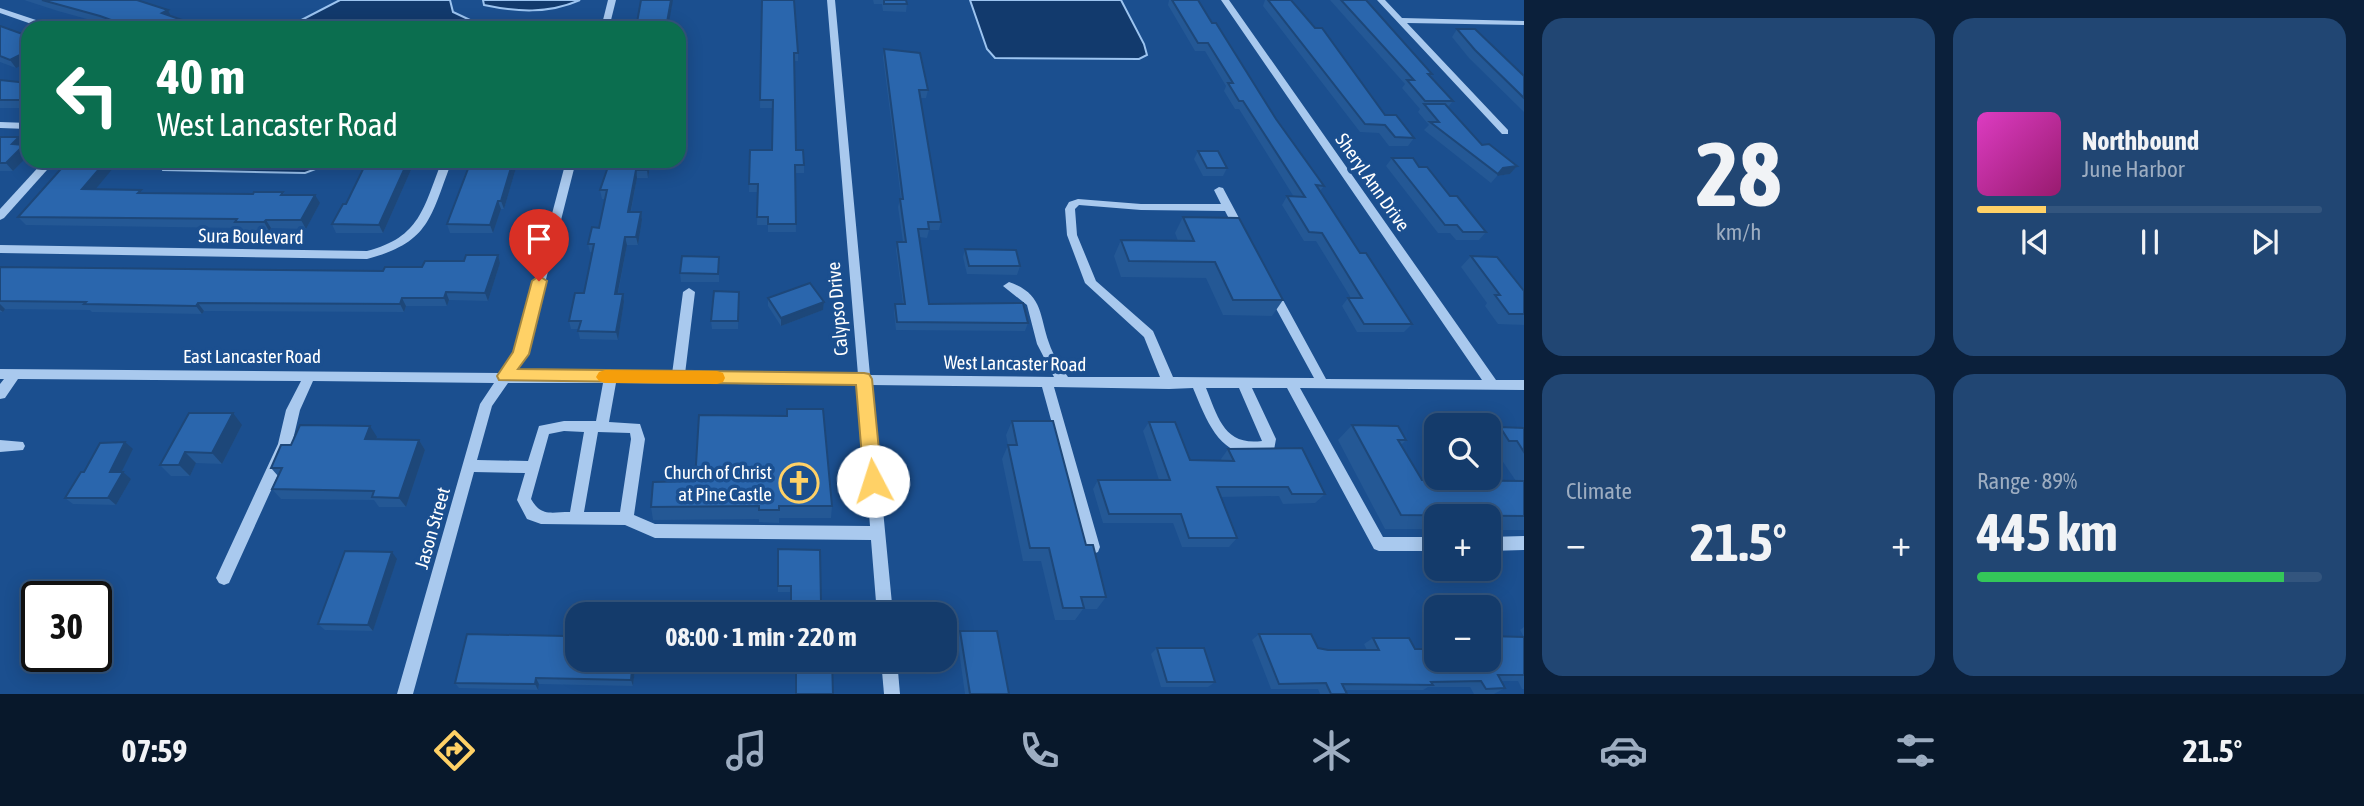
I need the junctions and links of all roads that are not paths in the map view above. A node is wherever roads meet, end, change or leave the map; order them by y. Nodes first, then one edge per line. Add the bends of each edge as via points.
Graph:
1 (612, 0) edge
2 (831, 0) edge
3 (1225, 0) edge
4 (1381, 0) edge
5 (0, 10) edge
6 (1401, 20) junction
7 (31, 21) edge
8 (607, 21) edge
9 (1524, 23) edge
10 (0, 125) edge
11 (21, 126) edge
12 (1505, 132) dead end
13 (44, 168) edge
14 (444, 168) edge
15 (569, 168) edge
16 (1219, 190) dead end
17 (1229, 208) junction
18 (0, 216) edge
19 (1248, 244) edge
20 (0, 249) edge
21 (1266, 279) edge
22 (1009, 286) dead end
23 (689, 292) dead end
24 (0, 374) edge
25 (15, 374) junction
26 (310, 375) junction
27 (505, 376) junction
28 (611, 377) junction
29 (678, 377) junction
30 (864, 379) junction
31 (1047, 383) junction
32 (1065, 383) junction
33 (1169, 384) junction
34 (1198, 384) junction
35 (1244, 384) junction
36 (1291, 384) junction
37 (1322, 384) junction
38 (1493, 385) junction
39 (1524, 385) edge
40 (0, 394) edge
41 (597, 426) junction
42 (0, 446) edge
43 (18, 446) dead end
44 (469, 466) junction
45 (532, 467) junction
46 (576, 518) junction
47 (626, 519) junction
48 (878, 533) junction
49 (1524, 543) edge
50 (1424, 544) edge
51 (1501, 544) edge
52 (1093, 547) edge
53 (224, 578) dead end
54 (884, 602) edge
55 (890, 672) edge
56 (404, 694) edge
57 (892, 694) edge

1 - 8 street
2 - 30 street, Calypso Drive
3 - 38 street, Sheryl Ann Drive
4 - 6 street
5 - 7 street
6 - 9 street
6 - 12 street
10 - 11 street
13 - 18 street
14 - 20 street, Sura Boulevard via 416,233 385,252
15 - 27 street, Jason Street via 521,354
16 - 17 street
17 - 19 street
17 - 33 street via 1078,202 1070,209 1072,235 1091,283 1149,334
21 - 37 street
22 - 32 street via 1033,302 1045,349
23 - 29 street
24 - 25 street, East Lancaster Road
25 - 26 street, East Lancaster Road
25 - 40 street
26 - 27 street, East Lancaster Road
26 - 53 street via 293,410 285,444
27 - 28 street, West Lancaster Road
27 - 44 street, Jason Street via 486,404
28 - 29 street, West Lancaster Road
28 - 41 street
29 - 30 street, West Lancaster Road
30 - 31 street, West Lancaster Road
30 - 48 street, Calypso Drive
31 - 32 street, West Lancaster Road
31 - 52 street
32 - 33 street, West Lancaster Road
33 - 34 street, West Lancaster Road
34 - 35 street, West Lancaster Road
34 - 35 street via 1228,442 1239,448 1269,446
35 - 36 street, West Lancaster Road
36 - 37 street, West Lancaster Road
36 - 50 street via 1379,544
37 - 38 street, West Lancaster Road
38 - 39 street, West Lancaster Road
41 - 45 street via 544,430
41 - 46 street
41 - 47 street via 638,431
42 - 43 street
44 - 45 street
44 - 56 street, Jason Street
45 - 46 street via 526,508 541,518
46 - 47 street
47 - 48 street via 655,531
48 - 54 street, Calypso Drive
49 - 51 street
55 - 57 street

